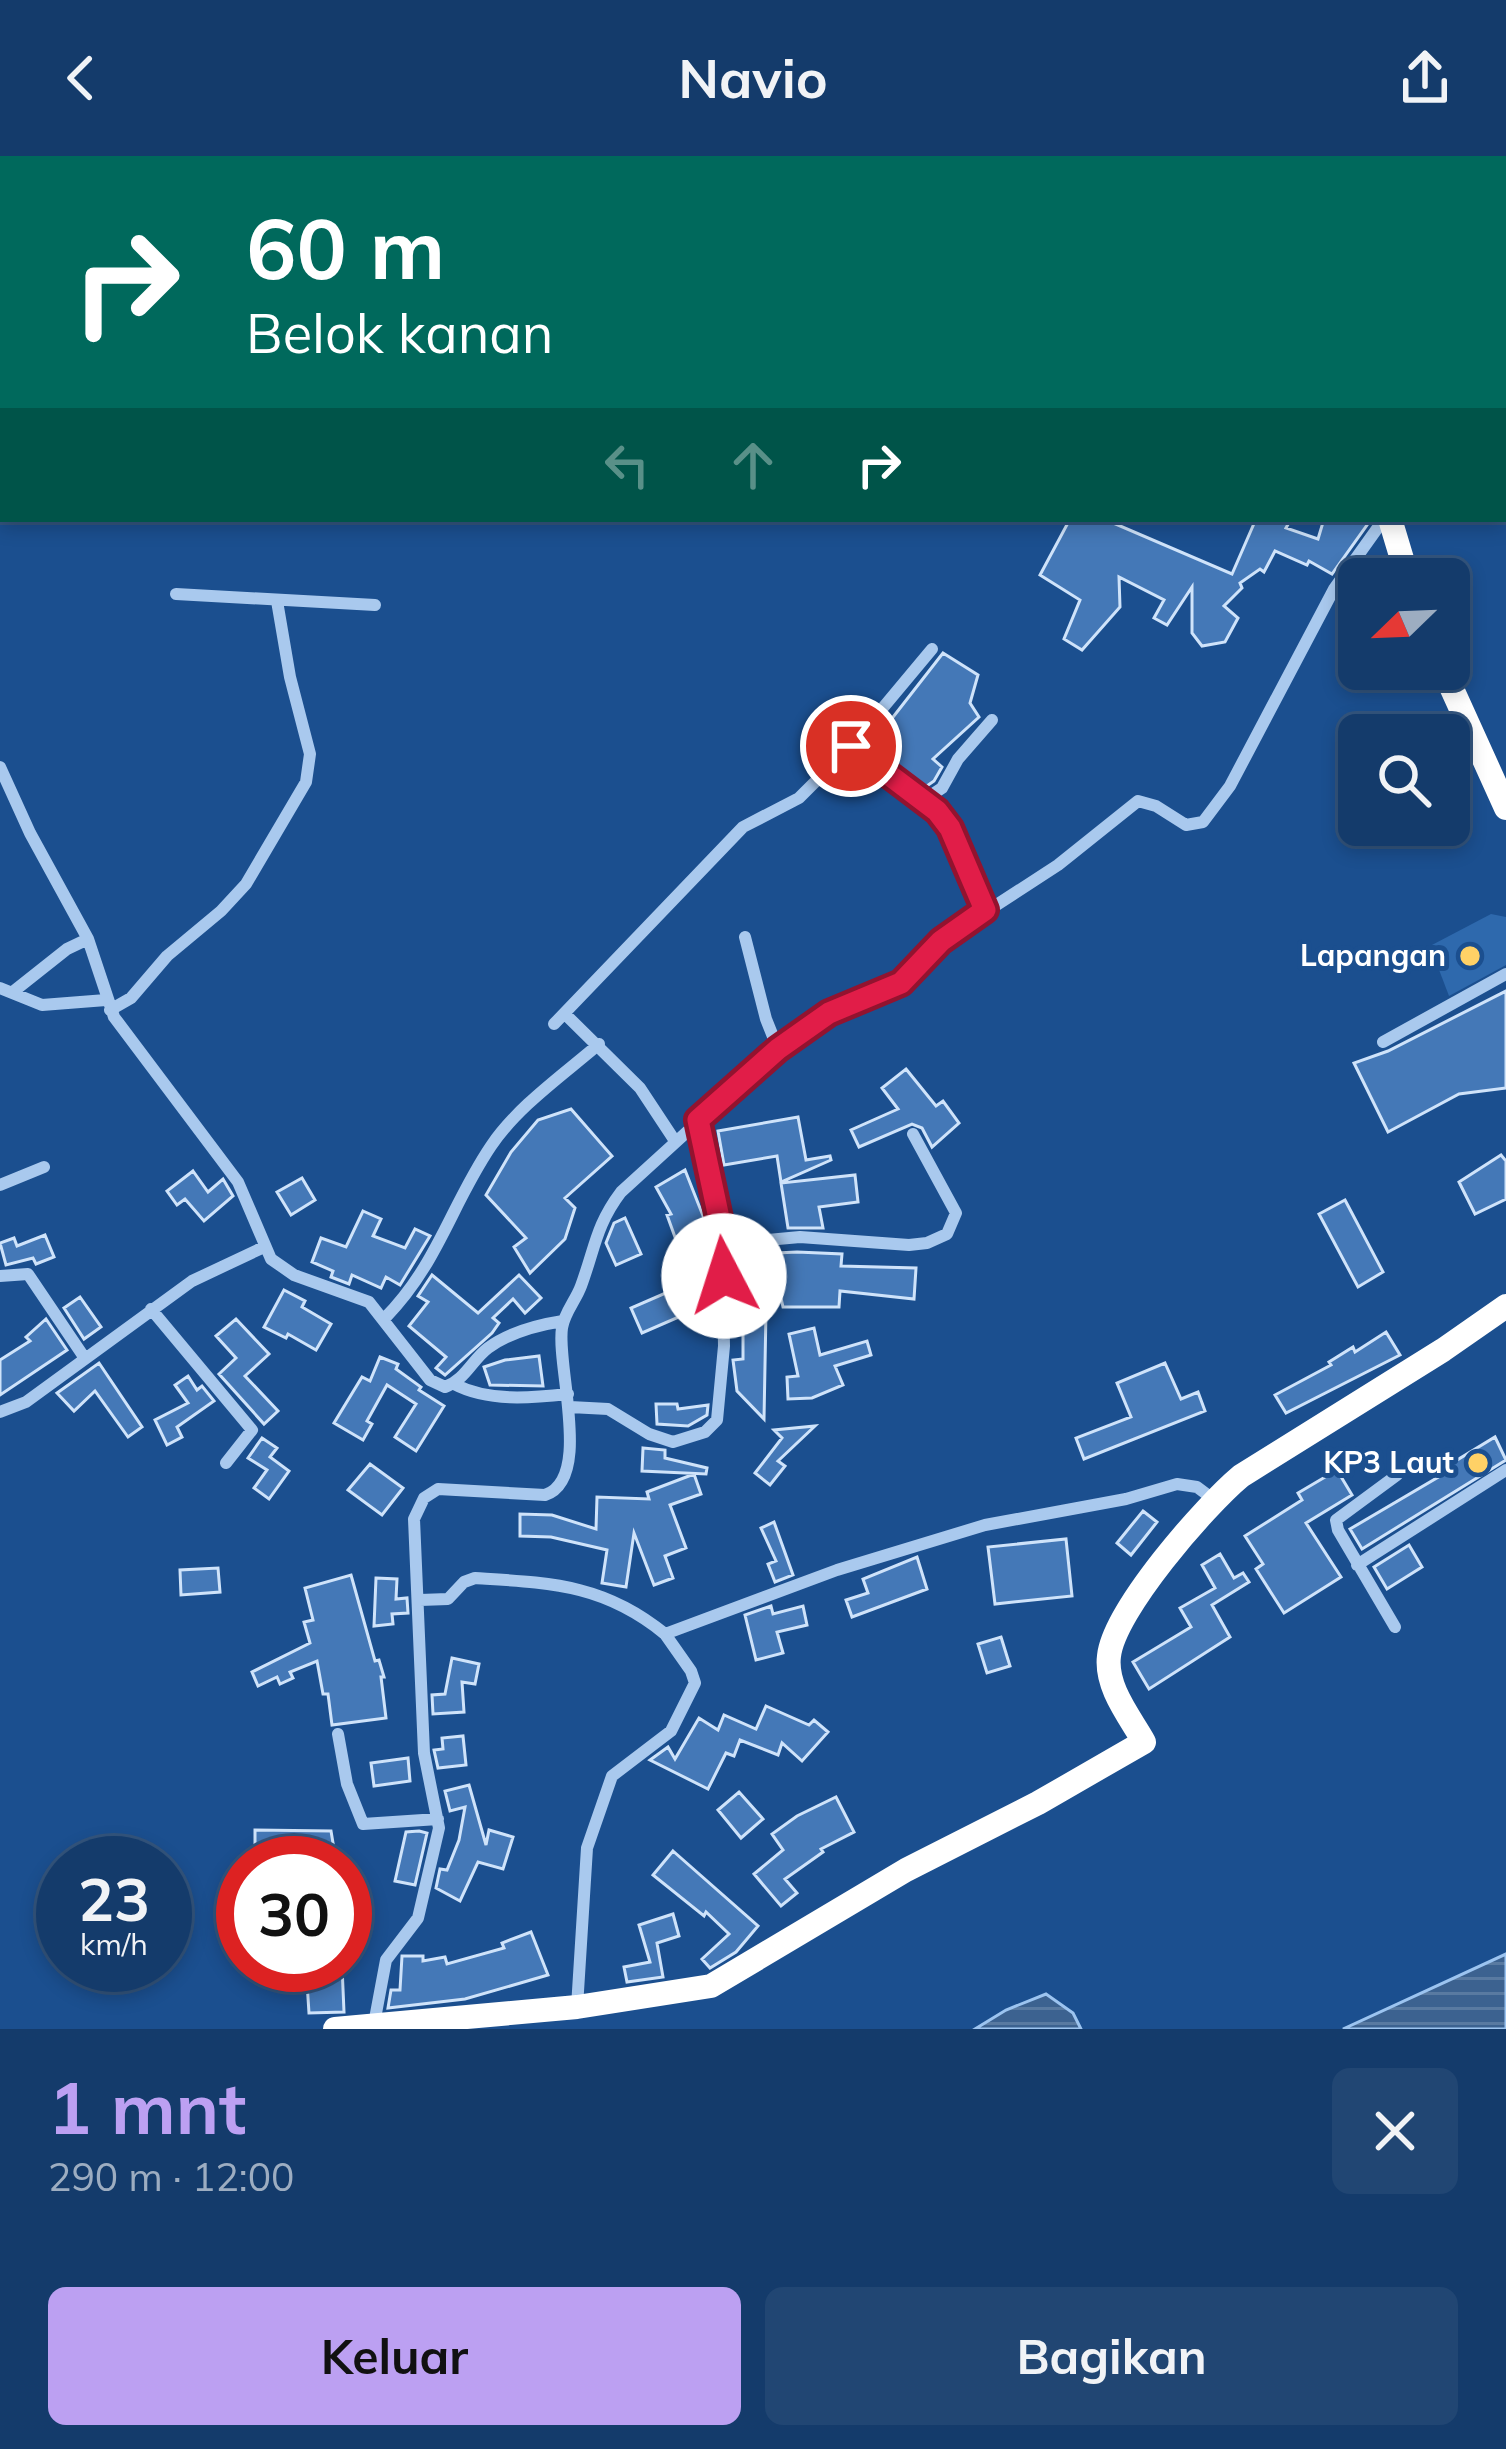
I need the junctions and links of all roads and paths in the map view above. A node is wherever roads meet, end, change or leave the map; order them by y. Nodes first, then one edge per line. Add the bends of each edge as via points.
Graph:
1 (1385, 522) edge
2 (1388, 522) edge
3 (1401, 558) edge
4 (176, 594) dead end
5 (277, 601) junction
6 (375, 605) dead end
7 (932, 649) dead end
8 (1453, 690) edge
9 (992, 721) dead end
10 (851, 746) junction
11 (0, 767) edge
12 (924, 800) junction
13 (1506, 808) edge
14 (985, 910) junction
15 (746, 937) dead end
16 (88, 940) junction
17 (1506, 974) edge
18 (7, 990) edge
19 (108, 1005) junction
20 (1383, 1042) dead end
21 (599, 1045) junction
22 (778, 1049) junction
23 (698, 1120) junction
24 (913, 1134) dead end
25 (675, 1141) junction
26 (44, 1167) dead end
27 (0, 1185) edge
28 (722, 1244) junction
29 (264, 1247) junction
30 (0, 1274) edge
31 (1506, 1306) edge
32 (151, 1310) junction
33 (385, 1318) junction
34 (563, 1321) junction
35 (84, 1357) junction
36 (454, 1384) junction
37 (569, 1400) junction
38 (0, 1412) edge
39 (226, 1463) dead end
40 (1506, 1469) edge
41 (1397, 1475) dead end
42 (1213, 1499) junction
43 (1358, 1565) junction
44 (420, 1600) junction
45 (1395, 1627) dead end
46 (665, 1634) junction
47 (338, 1734) dead end
48 (438, 1819) junction
49 (577, 2007) junction
50 (374, 2024) junction
51 (335, 2029) edge

1 - 14 street via 1334,589 1203,822 1186,825 1138,801
2 - 3 highway
4 - 5 street
5 - 6 street
5 - 19 street via 310,754 306,782 246,884 130,998
7 - 10 street
8 - 13 highway
9 - 12 street
10 - 12 street
10 - 21 street via 799,797 742,826 560,1019
11 - 16 street
12 - 14 street via 950,828
14 - 22 street via 901,983 829,1013
15 - 22 street
16 - 18 street
16 - 19 street
17 - 20 street
18 - 19 street via 42,1006
19 - 29 street via 238,1182
21 - 25 street
21 - 33 street via 496,1139 436,1253
22 - 23 street
23 - 25 street
23 - 28 street
24 - 28 street via 956,1213 947,1234 909,1245 800,1237
25 - 34 street via 605,1214
26 - 27 street
28 - 37 street via 724,1346 712,1426 673,1442 608,1409
29 - 32 street
29 - 33 street via 284,1269 354,1294
30 - 35 street via 28,1274
31 - 42 highway
32 - 35 street
32 - 39 street via 252,1430
33 - 36 street via 430,1380
34 - 36 street via 488,1348
34 - 37 street
35 - 38 street
36 - 37 street via 497,1397
37 - 44 street via 565,1479 552,1493 438,1489 424,1498 414,1519
40 - 43 street
41 - 43 street via 1336,1520
42 - 46 street via 1178,1484 985,1525
42 - 49 highway via 1112,1644 1118,1698 1144,1742 720,1982
43 - 45 street
44 - 46 street via 448,1599 470,1579 547,1583 612,1598
44 - 48 street via 424,1753
46 - 49 street via 695,1684 671,1731 612,1776 587,1848
47 - 48 street via 363,1824
48 - 50 street via 427,1893 386,1960
49 - 50 highway
50 - 51 highway

